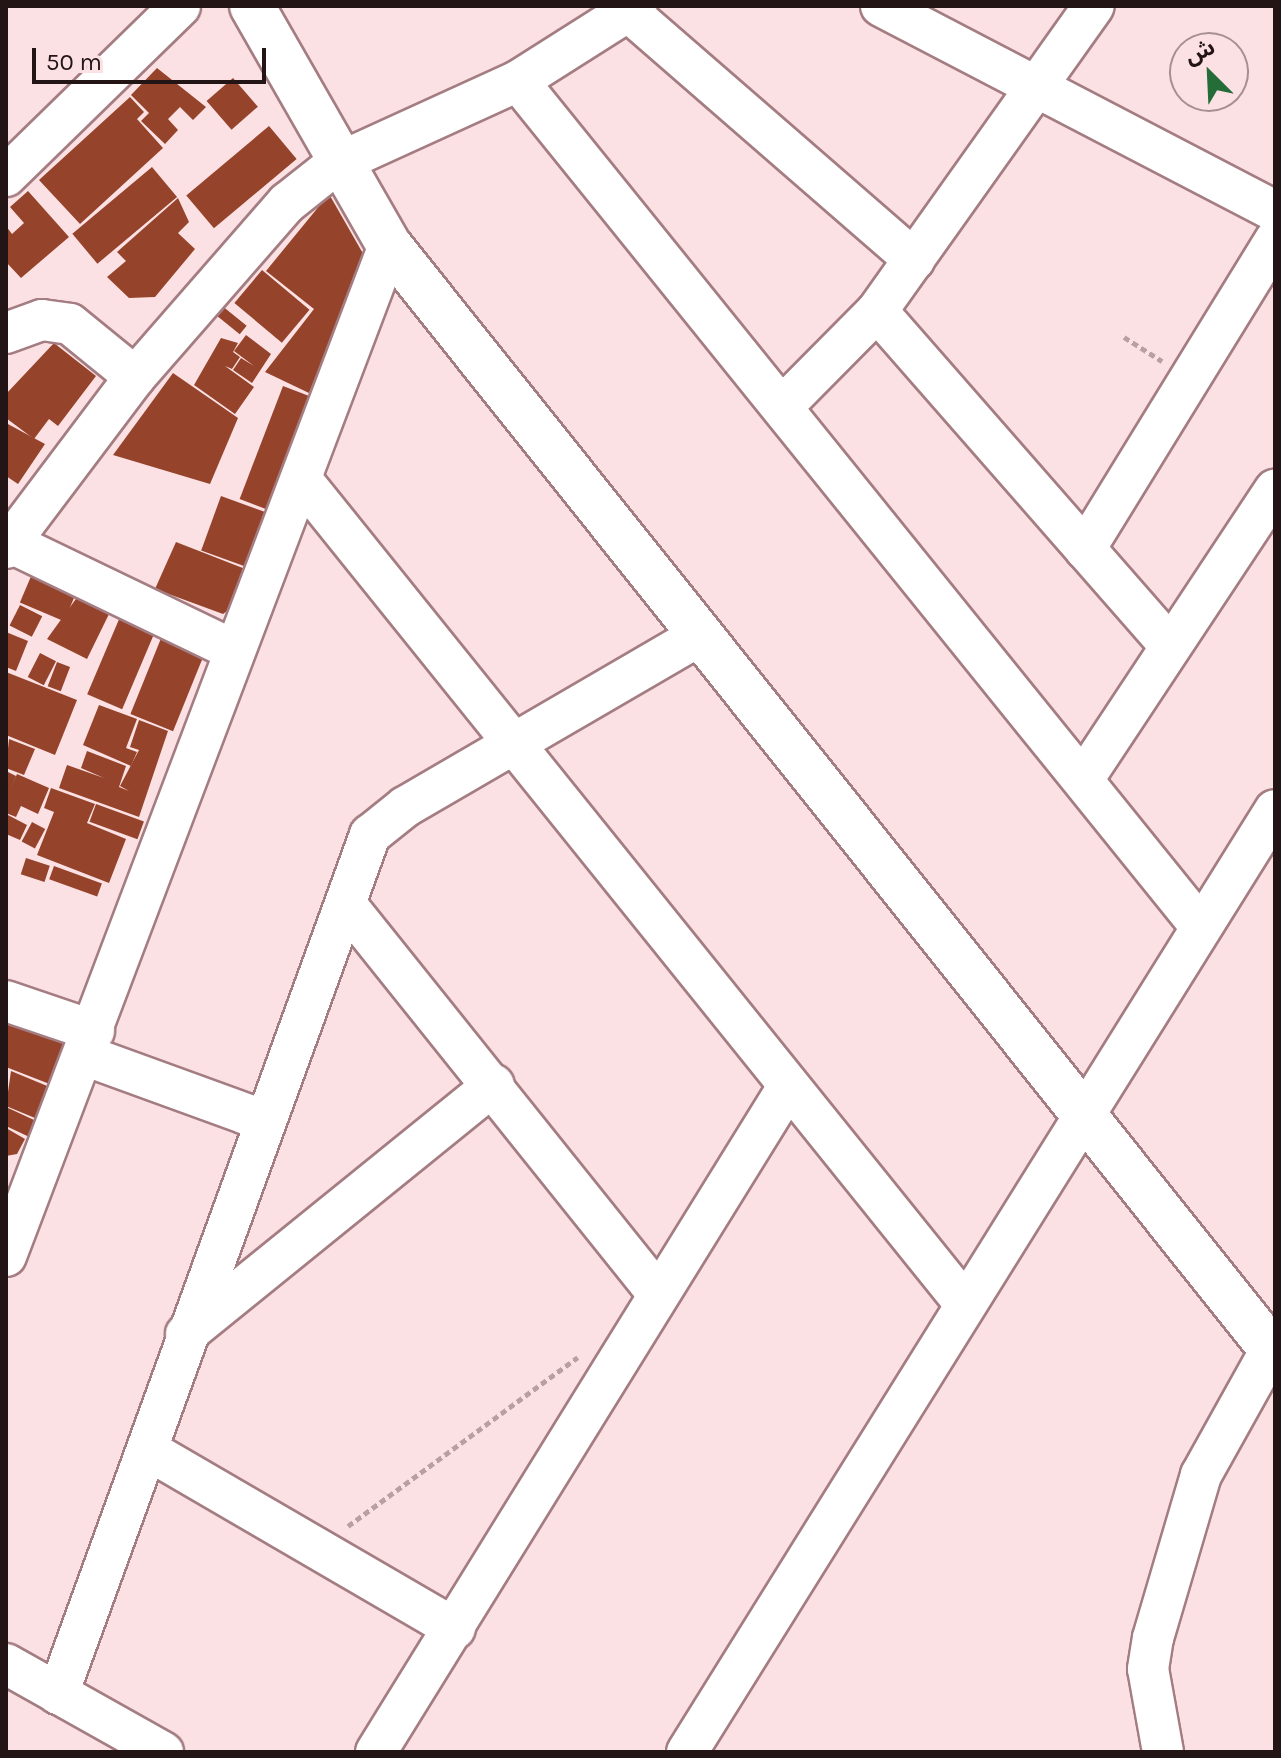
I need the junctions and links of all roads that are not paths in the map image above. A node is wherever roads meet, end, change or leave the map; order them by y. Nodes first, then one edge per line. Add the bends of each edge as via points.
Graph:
1 (180, 6) edge
2 (252, 6) edge
3 (881, 6) edge
4 (1094, 6) edge
5 (633, 9) edge
6 (518, 81) junction
7 (1041, 88) junction
8 (336, 164) junction
9 (6, 176) edge
10 (1275, 211) edge
11 (1275, 240) edge
12 (389, 245) junction
13 (914, 260) junction
14 (877, 311) junction
15 (6, 333) edge
16 (135, 377) junction
17 (783, 406) junction
18 (301, 479) junction
19 (1275, 489) edge
20 (8, 545) edge
21 (1085, 549) junction
22 (700, 635) junction
23 (1169, 645) junction
24 (233, 650) junction
25 (512, 744) junction
26 (1084, 778) junction
27 (1275, 810) edge
28 (348, 907) junction
29 (1200, 926) junction
30 (6, 1001) edge
31 (89, 1043) junction
32 (494, 1085) junction
33 (786, 1090) junction
34 (1081, 1113) junction
35 (263, 1120) junction
36 (6, 1256) edge
37 (656, 1291) junction
38 (965, 1304) junction
39 (186, 1334) junction
40 (1274, 1348) edge
41 (148, 1450) junction
42 (455, 1629) junction
43 (6, 1664) edge
44 (58, 1694) junction
45 (163, 1752) edge
46 (376, 1752) edge
47 (687, 1752) edge
48 (1163, 1752) edge

1 - 9 street
2 - 8 main road
3 - 7 street
4 - 7 street
5 - 6 street
5 - 13 street
6 - 8 street
6 - 17 street
7 - 10 street
7 - 13 street
8 - 12 main road
8 - 16 street via 287,203
11 - 21 street
12 - 18 street
12 - 22 main road
13 - 14 street
14 - 17 street
14 - 21 street
15 - 16 street via 42,320 70,324
16 - 20 street
17 - 26 street
18 - 24 street
18 - 25 street
19 - 23 street
20 - 24 street
21 - 23 street
22 - 25 street
22 - 34 main road
23 - 26 street
24 - 31 street
25 - 28 street via 383,822 362,853
25 - 33 street
26 - 29 street
27 - 29 street
28 - 32 street
28 - 35 street
29 - 34 street
30 - 31 street
31 - 35 street
31 - 36 street
32 - 37 street
32 - 39 street
33 - 37 street
33 - 38 street
34 - 38 street
34 - 40 main road
35 - 39 street
37 - 42 street
38 - 47 street
39 - 41 street
40 - 48 street via 1201,1475 1153,1638 1148,1669
41 - 42 street
41 - 44 street
42 - 46 street
43 - 44 street
44 - 45 street

